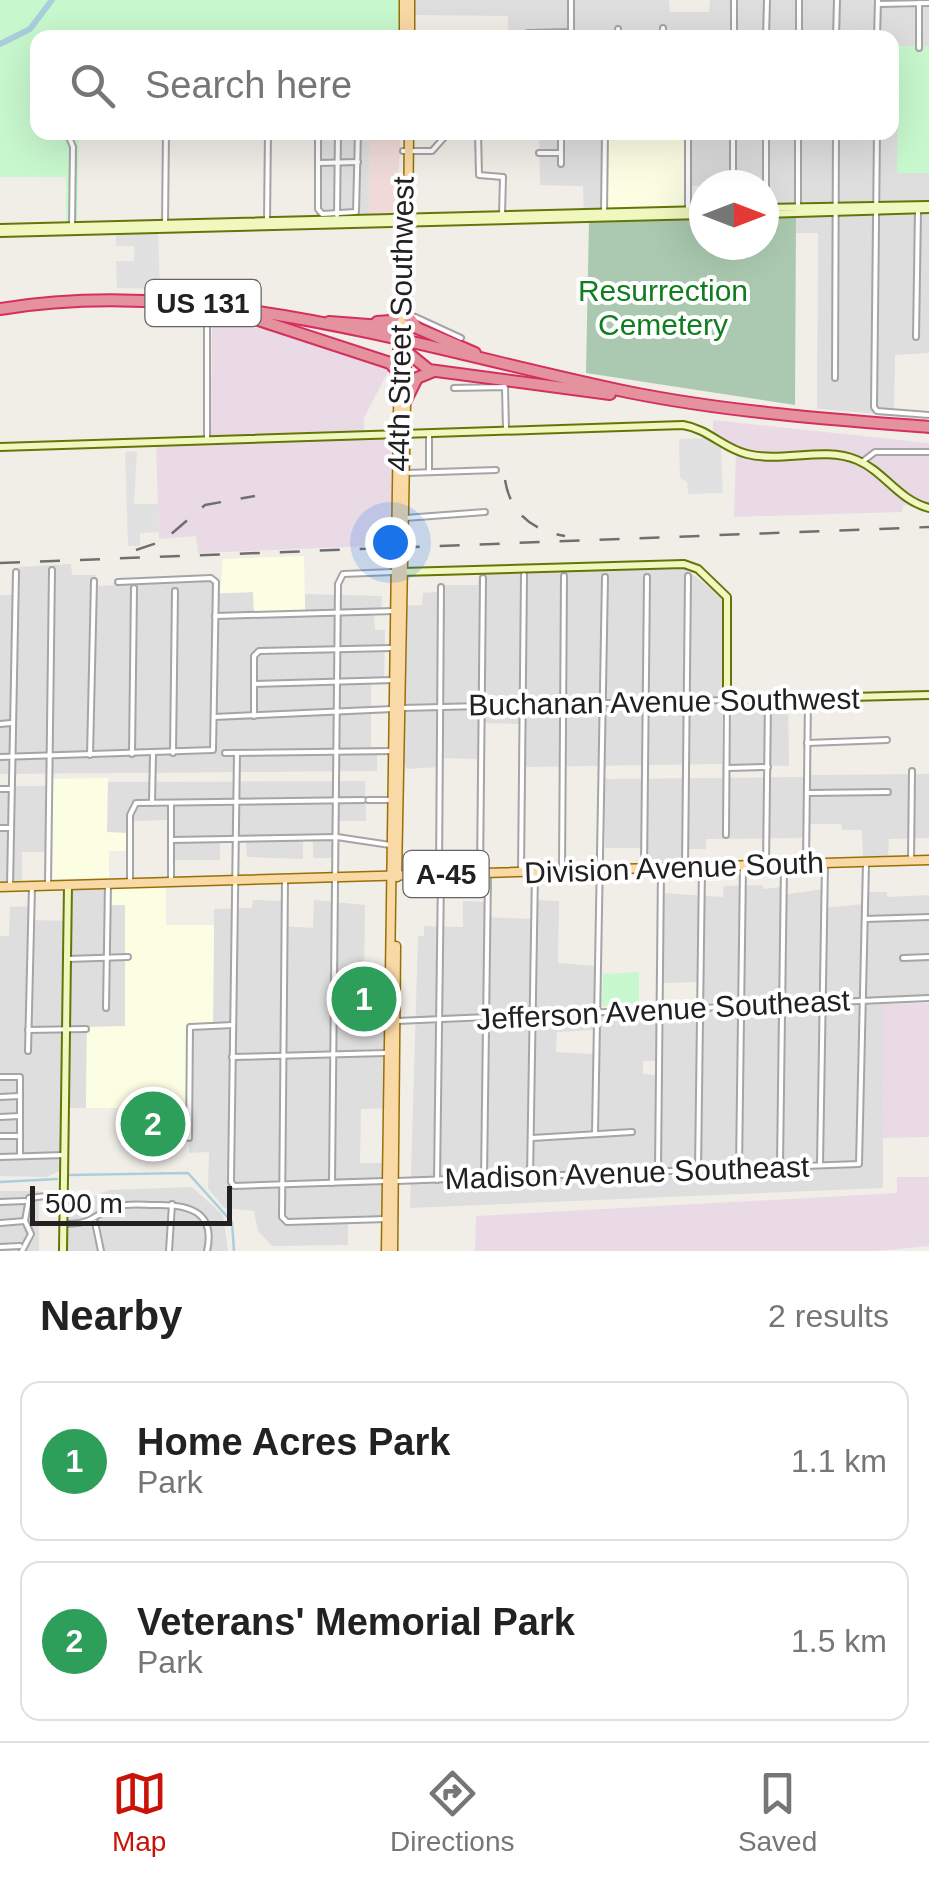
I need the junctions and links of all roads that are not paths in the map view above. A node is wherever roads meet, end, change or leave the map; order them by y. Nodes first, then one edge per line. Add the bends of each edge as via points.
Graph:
1 (409, 0) edge
2 (571, 0) edge
3 (734, 0) edge
4 (767, 0) edge
5 (799, 0) edge
6 (837, 0) edge
7 (878, 2) edge
8 (919, 3) junction
9 (929, 3) edge
10 (407, 30) edge
11 (571, 30) edge
12 (734, 30) edge
13 (766, 30) edge
14 (798, 30) edge
15 (836, 30) edge
16 (878, 30) edge
17 (919, 48) dead end
18 (70, 140) edge
19 (166, 140) edge
20 (268, 140) edge
21 (318, 140) edge
22 (338, 140) edge
23 (358, 140) edge
24 (406, 140) edge
25 (442, 140) edge
26 (478, 140) edge
27 (561, 140) edge
28 (605, 140) edge
29 (688, 140) edge
30 (733, 140) edge
31 (766, 140) edge
32 (798, 140) edge
33 (836, 140) edge
34 (877, 140) edge
35 (406, 152) junction
36 (561, 152) junction
37 (538, 153) dead end
38 (338, 162) junction
39 (358, 162) junction
40 (318, 163) junction
41 (561, 164) dead end
42 (733, 170) edge
43 (765, 170) edge
44 (918, 207) junction
45 (929, 207) edge
46 (798, 208) junction
47 (876, 208) junction
48 (779, 209) edge
49 (835, 209) junction
50 (779, 210) edge
51 (688, 213) joint
52 (604, 215) junction
53 (502, 218) junction
54 (337, 219) junction
55 (266, 221) junction
56 (405, 221) junction
57 (230, 222) junction
58 (165, 226) junction
59 (218, 228) junction
60 (72, 229) junction
61 (0, 231) edge
62 (405, 276) junction
63 (224, 306) junction
64 (406, 310) junction
65 (0, 312) edge
66 (242, 315) junction
67 (360, 323) junction
68 (207, 326) dead end
69 (432, 333) junction
70 (916, 337) dead end
71 (461, 338) dead end
72 (403, 348) junction
73 (367, 354) junction
74 (439, 371) junction
75 (835, 378) dead end
76 (595, 385) junction
77 (399, 386) junction
78 (454, 388) dead end
79 (616, 395) junction
80 (406, 400) junction
81 (929, 416) edge
82 (506, 430) junction
83 (927, 430) edge
84 (429, 433) junction
85 (402, 434) junction
86 (207, 438) junction
87 (0, 447) edge
88 (929, 452) edge
89 (862, 462) junction
90 (496, 470) dead end
91 (405, 472) junction
92 (429, 472) junction
93 (929, 508) edge
94 (485, 512) dead end
95 (401, 518) junction
96 (52, 570) dead end
97 (16, 572) dead end
98 (399, 572) junction
99 (524, 574) dead end
100 (564, 576) dead end
101 (688, 576) dead end
102 (606, 577) dead end
103 (647, 577) dead end
104 (483, 578) dead end
105 (94, 582) dead end
106 (118, 582) dead end
107 (441, 587) dead end
108 (134, 588) dead end
109 (175, 591) dead end
110 (394, 611) junction
111 (338, 612) junction
112 (215, 616) junction
113 (394, 648) junction
114 (338, 649) junction
115 (397, 678) junction
116 (338, 681) junction
117 (254, 684) junction
118 (727, 684) junction
119 (929, 696) edge
120 (768, 698) junction
121 (808, 698) junction
122 (686, 700) junction
123 (727, 700) junction
124 (741, 700) junction
125 (646, 702) junction
126 (604, 703) junction
127 (563, 704) junction
128 (522, 705) junction
129 (481, 706) junction
130 (440, 707) junction
131 (396, 709) junction
132 (337, 714) junction
133 (254, 716) junction
134 (214, 717) junction
135 (0, 724) edge
136 (11, 724) junction
137 (887, 740) dead end
138 (807, 743) junction
139 (393, 751) junction
140 (337, 752) junction
141 (225, 753) dead end
142 (237, 753) junction
143 (132, 754) junction
144 (152, 754) junction
145 (173, 754) junction
146 (90, 755) junction
147 (50, 756) junction
148 (0, 757) edge
149 (11, 757) junction
150 (768, 767) junction
151 (726, 768) junction
152 (396, 771) junction
153 (912, 772) dead end
154 (10, 788) junction
155 (0, 789) edge
156 (888, 792) dead end
157 (807, 793) junction
158 (337, 800) junction
159 (237, 801) junction
160 (152, 802) junction
161 (171, 803) junction
162 (396, 804) junction
163 (0, 828) edge
164 (10, 828) junction
165 (726, 835) dead end
166 (337, 837) junction
167 (171, 840) junction
168 (236, 840) junction
169 (392, 844) junction
170 (929, 860) edge
171 (911, 861) junction
172 (866, 862) junction
173 (806, 864) junction
174 (825, 864) junction
175 (766, 865) junction
176 (784, 865) junction
177 (743, 866) junction
178 (661, 868) junction
179 (685, 868) junction
180 (702, 868) junction
181 (644, 869) junction
182 (601, 870) junction
183 (562, 871) junction
184 (521, 872) junction
185 (534, 872) junction
186 (484, 873) junction
187 (394, 875) junction
188 (440, 875) junction
189 (336, 877) junction
190 (285, 879) junction
191 (236, 880) junction
192 (171, 882) junction
193 (130, 883) junction
194 (108, 884) junction
195 (48, 885) junction
196 (68, 885) junction
197 (5, 886) edge
198 (32, 886) junction
199 (929, 917) edge
200 (865, 919) junction
201 (128, 957) dead end
202 (929, 957) edge
203 (67, 958) junction
204 (107, 958) junction
205 (903, 958) dead end
206 (929, 998) edge
207 (864, 1000) junction
208 (823, 1002) junction
209 (782, 1003) junction
210 (741, 1004) junction
211 (700, 1005) junction
212 (659, 1006) junction
213 (106, 1008) dead end
214 (598, 1011) junction
215 (533, 1017) junction
216 (485, 1018) junction
217 (439, 1019) junction
218 (398, 1021) junction
219 (233, 1025) junction
220 (66, 1029) junction
221 (86, 1029) dead end
222 (28, 1030) junction
223 (394, 1050) junction
224 (28, 1051) dead end
225 (334, 1054) junction
226 (283, 1055) junction
227 (232, 1057) junction
228 (0, 1077) edge
229 (20, 1096) junction
230 (0, 1097) edge
231 (20, 1116) junction
232 (0, 1117) edge
233 (632, 1132) dead end
234 (595, 1133) junction
235 (0, 1136) edge
236 (20, 1136) junction
237 (189, 1138) dead end
238 (531, 1138) junction
239 (20, 1156) junction
240 (64, 1156) junction
241 (0, 1157) edge
242 (820, 1166) junction
243 (780, 1168) junction
244 (739, 1169) junction
245 (698, 1170) junction
246 (658, 1171) junction
247 (530, 1177) junction
248 (390, 1179) junction
249 (484, 1179) junction
250 (437, 1180) junction
251 (332, 1183) junction
252 (282, 1184) junction
253 (64, 1194) junction
254 (0, 1202) edge
255 (28, 1202) junction
256 (172, 1204) junction
257 (25, 1221) junction
258 (95, 1221) junction
259 (0, 1223) edge
260 (390, 1223) junction
261 (63, 1224) junction
262 (0, 1246) edge
263 (22, 1248) edge
264 (170, 1250) edge
265 (389, 1250) edge
266 (63, 1251) edge
267 (100, 1251) edge
268 (207, 1251) edge

1 - 10 main road
2 - 11 street
3 - 12 street
4 - 13 street
5 - 14 street
6 - 15 street
7 - 8 street
7 - 16 street
8 - 9 street
8 - 17 street
18 - 60 street
19 - 58 street
20 - 55 street
21 - 40 street
22 - 38 street
23 - 39 street
24 - 35 main road, 44th Street Southwest
25 - 35 street via 432,151
26 - 53 street via 480,175 503,177
27 - 36 street
28 - 52 street
29 - 51 street
30 - 42 street
31 - 43 street
32 - 46 street
33 - 49 street
34 - 47 street
35 - 56 main road, 44th Street Southwest
36 - 37 street
36 - 41 street
38 - 39 street
38 - 40 street
38 - 54 street
39 - 54 street via 357,211
40 - 54 street via 318,212
44 - 45 street
44 - 47 street
44 - 70 street
46 - 48 street
46 - 49 street
47 - 49 street
47 - 81 street via 875,410
49 - 50 street
49 - 75 street
51 - 52 street
52 - 53 street
53 - 56 street
54 - 55 street
54 - 56 street
54 - 59 street
55 - 57 street
56 - 62 main road, 44th Street Southwest
56 - 62 main road, 44th Street Southwest
57 - 58 street
57 - 59 street
58 - 59 street
58 - 60 street
60 - 61 street
62 - 64 main road, 44th Street Southwest
63 - 65 highway, US 131 via 117,298
63 - 67 highway
63 - 76 highway, US 131
64 - 67 highway via 389,322
64 - 69 highway via 417,328
64 - 71 street
64 - 72 main road, 44th Street Southwest
65 - 66 highway, US 131 via 115,304
66 - 73 highway
66 - 79 highway, US 131
67 - 72 highway via 382,326
68 - 86 street
69 - 72 highway
69 - 76 highway via 484,356
72 - 73 highway via 381,358
72 - 74 highway via 421,367
72 - 77 main road, 44th Street Southwest
72 - 80 main road, 44th Street Southwest
73 - 77 highway via 394,366
74 - 79 highway
74 - 80 highway via 419,376
76 - 83 highway, US 131 via 722,408
77 - 85 main road, 44th Street Southwest
78 - 82 street via 506,387
79 - 83 highway, US 131 via 758,418
80 - 85 main road, 44th Street Southwest
82 - 84 street
82 - 89 street via 688,426 750,454 837,455
84 - 85 street
84 - 92 street
85 - 86 street
85 - 91 main road, 44th Street Southwest
85 - 95 main road, 44th Street Southwest
86 - 87 street
88 - 89 street via 874,452
89 - 93 street via 907,500
90 - 92 street
91 - 92 street
91 - 95 main road, 44th Street Southwest
94 - 95 street
95 - 98 main road, 44th Street Southwest
96 - 147 street
97 - 136 street
98 - 110 main road, 44th Street Southwest
98 - 111 street via 340,576
98 - 115 main road, 44th Street Southwest
98 - 118 street via 694,566 728,600
99 - 128 street
100 - 127 street
101 - 122 street
102 - 126 street
103 - 125 street
104 - 129 street
105 - 146 street
106 - 112 street via 212,578
107 - 130 street
108 - 143 street
109 - 145 street
110 - 111 street
110 - 113 main road, 44th Street Southwest
111 - 112 street
111 - 114 street
112 - 134 street
113 - 114 street
113 - 115 main road, 44th Street Southwest
114 - 116 street
114 - 117 street via 256,653
115 - 116 street
115 - 131 main road, 44th Street Southwest
116 - 117 street
116 - 132 street
117 - 133 street
118 - 123 street
118 - 124 street
119 - 121 street, Buchanan Avenue Southwest
120 - 121 street, Buchanan Avenue Southwest
120 - 124 street, Buchanan Avenue Southwest
120 - 150 street
121 - 138 street
122 - 123 street, Buchanan Avenue Southwest
122 - 125 street, Buchanan Avenue Southwest
122 - 179 street
123 - 124 street, Buchanan Avenue Southwest
123 - 151 street
125 - 126 street, Buchanan Avenue Southwest
125 - 181 street
126 - 127 street, Buchanan Avenue Southwest
126 - 182 street
127 - 128 street, Buchanan Avenue Southwest
127 - 183 street
128 - 129 street, Buchanan Avenue Southwest
128 - 184 street
129 - 130 street, Buchanan Avenue Southwest
129 - 186 street
130 - 131 street, Buchanan Avenue Southwest
130 - 188 street
131 - 132 street, Buchanan Avenue Southwest
131 - 139 main road, 44th Street Southwest
131 - 152 main road, 44th Street Southwest
132 - 133 street, Buchanan Avenue Southwest
132 - 140 street
133 - 134 street, Buchanan Avenue Southwest
134 - 145 street via 210,753
135 - 136 street
136 - 149 street
137 - 138 street
138 - 157 street
139 - 140 street
139 - 152 main road, 44th Street Southwest
140 - 142 street
140 - 158 street
141 - 142 street
142 - 159 street
143 - 144 street
143 - 146 street
144 - 145 street
144 - 160 street
146 - 147 street
147 - 149 street
147 - 195 street
148 - 149 street
149 - 154 street
150 - 151 street
150 - 175 street
151 - 165 street
152 - 162 main road, 44th Street Southwest
153 - 171 street
154 - 155 street
154 - 164 street
156 - 157 street
157 - 173 street
158 - 159 street
158 - 162 street
158 - 166 street
159 - 161 street
159 - 168 street
160 - 161 street
160 - 193 street via 133,804
161 - 167 street
162 - 169 main road, 44th Street Southwest
162 - 187 main road, 44th Street Southwest
163 - 164 street
164 - 197 street
166 - 168 street
166 - 169 street
166 - 189 street
167 - 168 street
167 - 192 street
168 - 191 street
169 - 187 main road, 44th Street Southwest
170 - 171 main road, Division Avenue South / A-45
171 - 172 main road, Division Avenue South / A-45
172 - 174 main road, Division Avenue South / A-45
172 - 200 street
173 - 174 main road, Division Avenue South / A-45
173 - 176 main road, Division Avenue South / A-45
174 - 208 street
175 - 176 main road, Division Avenue South / A-45
175 - 177 main road, Division Avenue South / A-45
176 - 209 street
177 - 180 main road, Division Avenue South / A-45
177 - 210 street
178 - 179 main road, Division Avenue South / A-45
178 - 181 main road, Division Avenue South / A-45
178 - 212 street
179 - 180 main road, Division Avenue South / A-45
180 - 211 street
181 - 182 main road, Division Avenue South / A-45
182 - 183 main road, Division Avenue South / A-45
182 - 214 street
183 - 185 main road, Division Avenue South / A-45
184 - 185 main road, Division Avenue South / A-45
184 - 186 main road, Division Avenue South / A-45
185 - 215 street
186 - 188 main road, Division Avenue South / A-45
186 - 216 street
187 - 188 main road, Division Avenue South / A-45
187 - 189 main road, Division Avenue South / A-45
187 - 218 main road
187 - 223 main road
188 - 217 street
189 - 190 main road, Division Avenue South / A-45
189 - 225 street
190 - 191 main road, Division Avenue South / A-45
190 - 226 street
191 - 192 main road, Division Avenue South / A-45
191 - 219 street
192 - 193 main road, Division Avenue South / A-45
193 - 194 main road, Division Avenue South / A-45
194 - 196 main road, Division Avenue South / A-45
194 - 204 street
195 - 196 main road, Division Avenue South / A-45
195 - 198 main road, Division Avenue South / A-45
196 - 203 street
197 - 198 main road, Division Avenue South / A-45
198 - 222 street
199 - 200 street
200 - 207 street
201 - 204 street
202 - 205 street
203 - 204 street
203 - 220 street
204 - 213 street
206 - 207 street, Jefferson Avenue Southeast
207 - 208 street, Jefferson Avenue Southeast
207 - 242 street, Madison Avenue Southeast via 860,1163
208 - 209 street, Jefferson Avenue Southeast
208 - 242 street
209 - 210 street, Jefferson Avenue Southeast
209 - 243 street
210 - 211 street, Jefferson Avenue Southeast
210 - 244 street
211 - 212 street, Jefferson Avenue Southeast
211 - 245 street
212 - 214 street, Jefferson Avenue Southeast
212 - 246 street
214 - 215 street, Jefferson Avenue Southeast
214 - 234 street
215 - 216 street, Jefferson Avenue Southeast
215 - 238 street
216 - 217 street, Jefferson Avenue Southeast
216 - 249 street
217 - 218 street, Jefferson Avenue Southeast
217 - 250 street
218 - 223 main road
219 - 227 street
219 - 237 street via 190,1027
220 - 221 street
220 - 222 street
220 - 240 street
222 - 224 street
223 - 225 street
223 - 248 main road
225 - 226 street
225 - 251 street
226 - 227 street
226 - 252 street
227 - 252 street, Madison Avenue Southeast via 234,1186
228 - 229 street via 20,1076
229 - 230 street
229 - 231 street
231 - 232 street
231 - 236 street
233 - 234 street
234 - 238 street
235 - 236 street
236 - 239 street
238 - 247 street
239 - 240 street
239 - 241 street
240 - 253 street
242 - 243 street, Madison Avenue Southeast
243 - 244 street, Madison Avenue Southeast
244 - 245 street, Madison Avenue Southeast
245 - 246 street, Madison Avenue Southeast
246 - 247 street, Madison Avenue Southeast
247 - 249 street, Madison Avenue Southeast
248 - 250 street, Madison Avenue Southeast
248 - 251 street, Madison Avenue Southeast
248 - 260 main road
249 - 250 street, Madison Avenue Southeast
251 - 252 street, Madison Avenue Southeast
252 - 260 street via 283,1220
253 - 255 street via 36,1194
253 - 261 street
254 - 255 street
255 - 257 street
256 - 258 street via 118,1206
256 - 264 street
256 - 268 street via 199,1212 210,1234
257 - 259 street
257 - 263 street via 30,1234
258 - 261 street
258 - 267 street
260 - 265 main road
261 - 266 street
262 - 263 street

